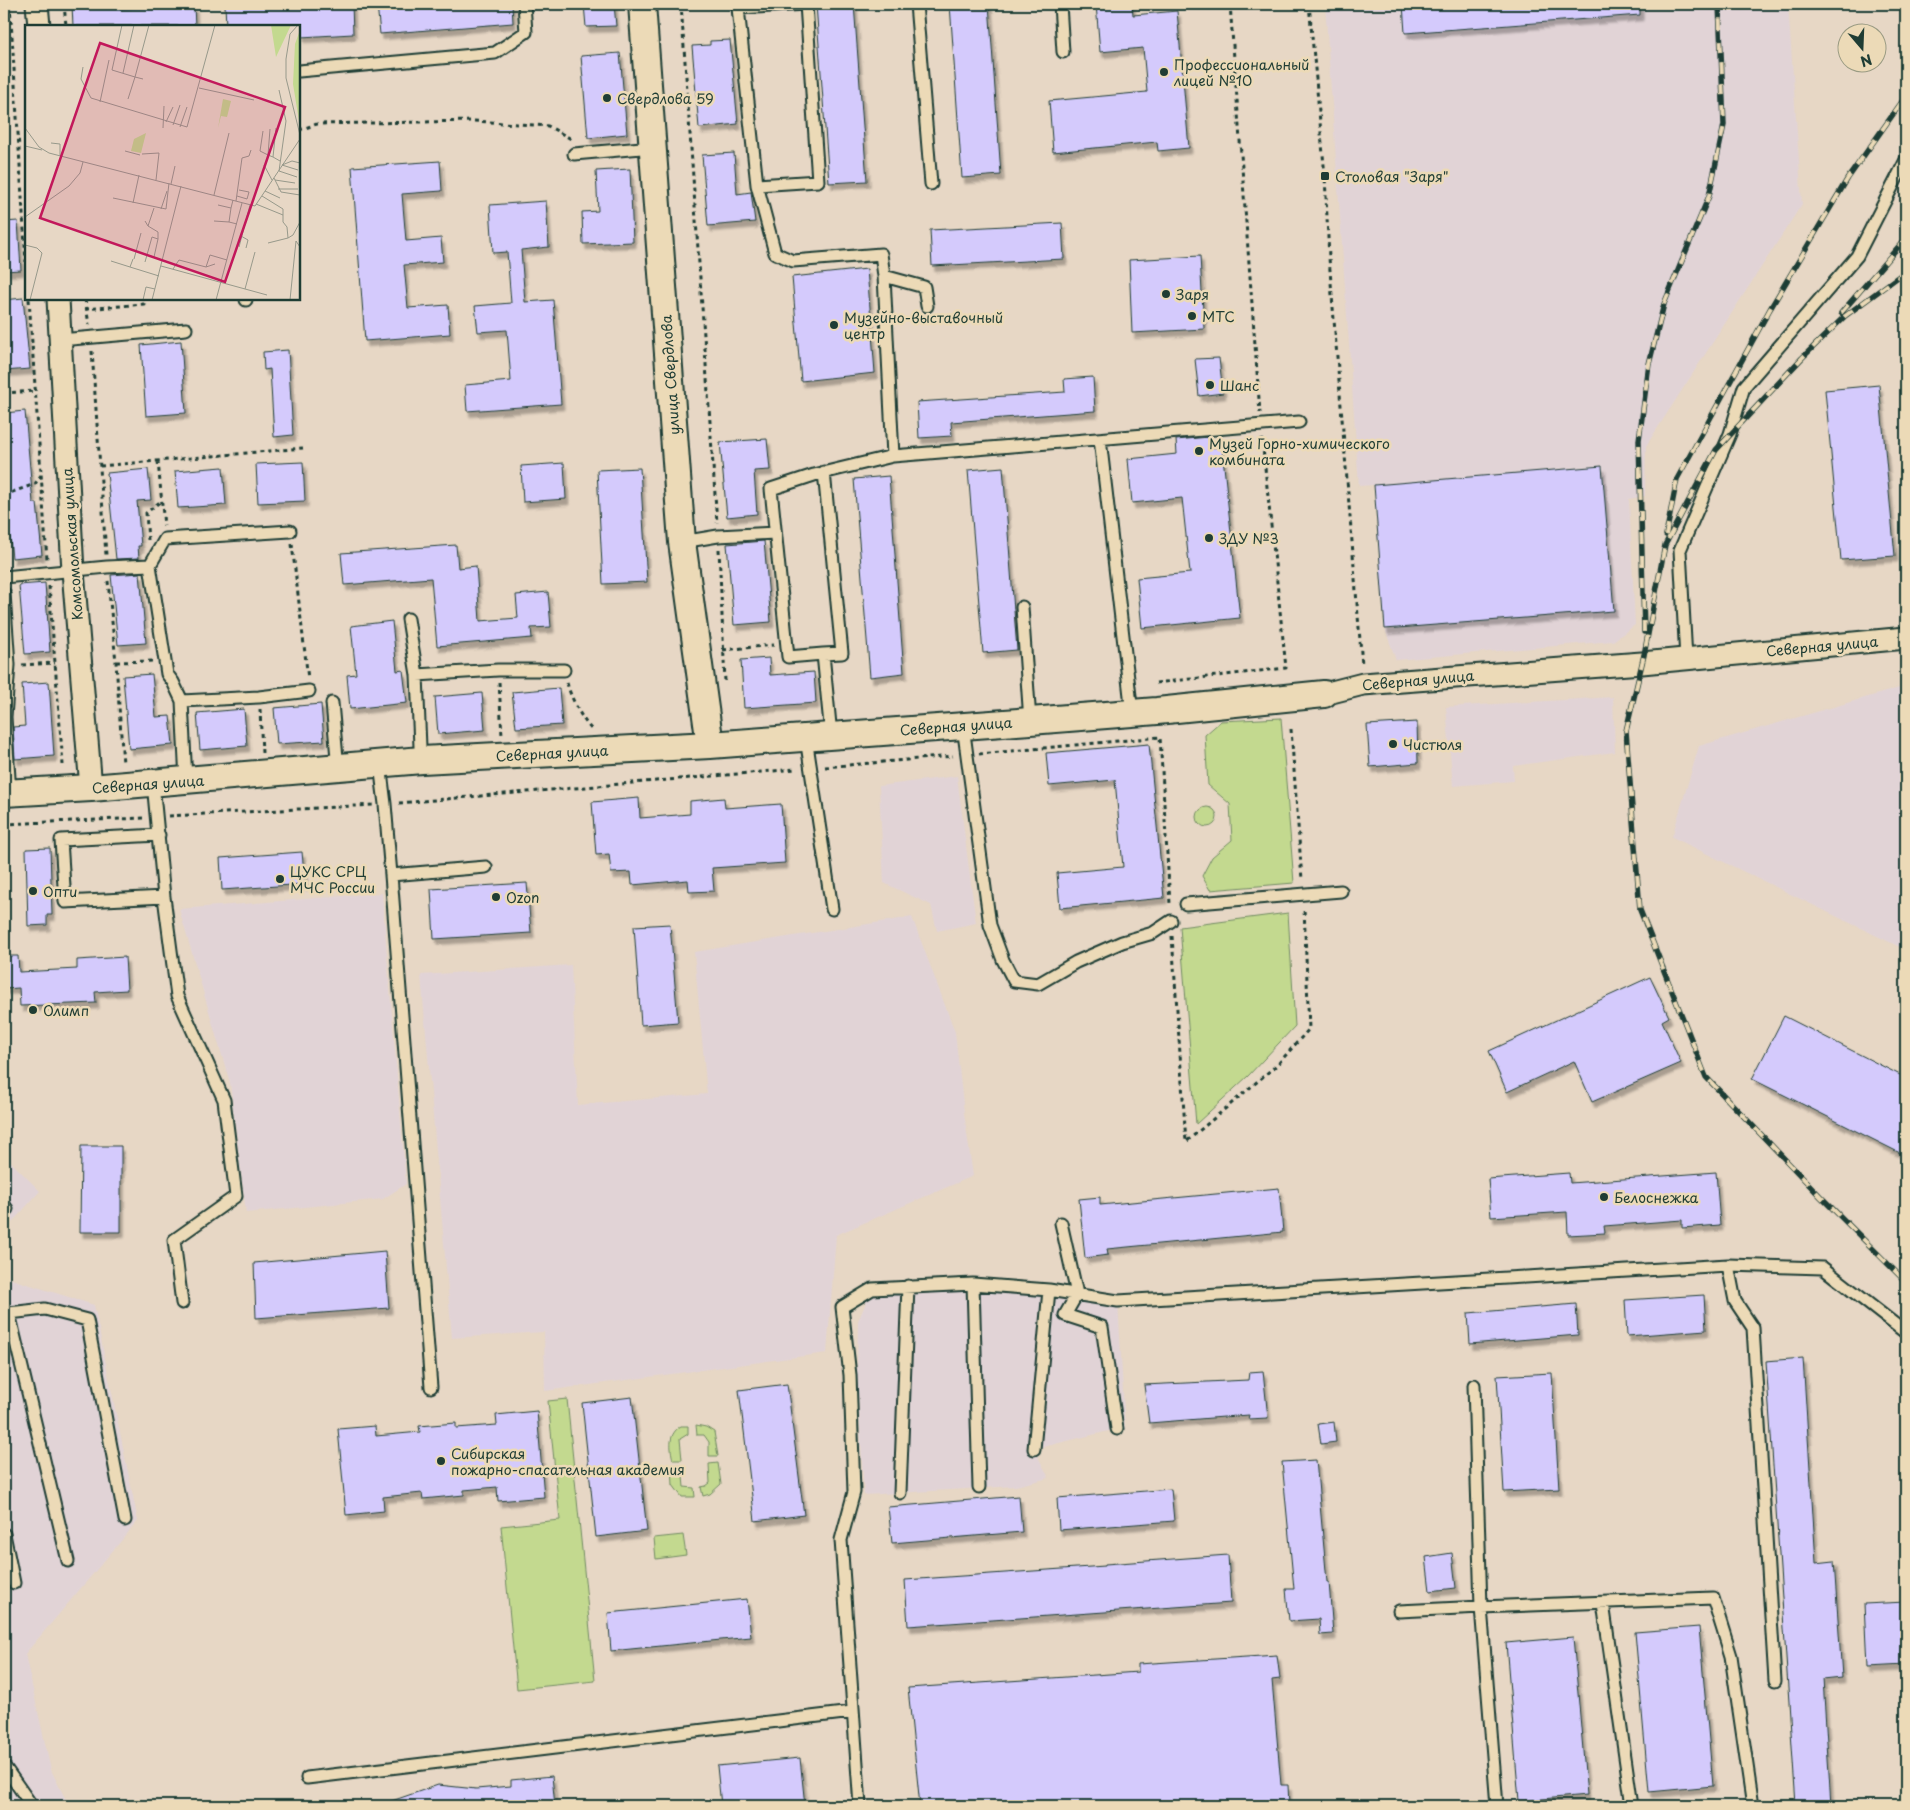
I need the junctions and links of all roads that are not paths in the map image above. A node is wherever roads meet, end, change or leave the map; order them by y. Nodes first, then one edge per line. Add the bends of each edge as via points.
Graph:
1 (37, 4) edge
2 (524, 4) edge
3 (642, 4) edge
4 (806, 4) edge
5 (916, 4) edge
6 (1060, 4) edge
7 (39, 25) edge
8 (1063, 52) dead end
9 (300, 71) edge
10 (653, 147) junction
11 (574, 154) road end
12 (1906, 160) edge
13 (931, 184) dead end
14 (757, 185) junction
15 (884, 276) junction
16 (58, 300) edge
17 (927, 306) dead end
18 (186, 329) dead end
19 (60, 340) junction
20 (1299, 422) dead end
21 (1100, 439) junction
22 (893, 456) junction
23 (824, 472) junction
24 (290, 531) road end
25 (775, 533) junction
26 (682, 542) junction
27 (150, 565) junction
28 (73, 571) junction
29 (4, 577) edge
30 (4, 593) edge
31 (1022, 607) dead end
32 (408, 619) dead end
33 (1906, 638) edge
34 (823, 654) junction
35 (1686, 659) junction
36 (564, 670) road end
37 (418, 675) junction
38 (309, 691) road end
39 (1324, 694) joint
40 (182, 701) junction
41 (332, 703) dead end
42 (1132, 713) junction
43 (1030, 721) junction
44 (963, 726) junction
45 (819, 736) junction
46 (710, 745) junction
47 (422, 760) junction
48 (380, 764) junction
49 (338, 768) junction
50 (186, 781) junction
51 (153, 783) junction
52 (91, 788) junction
53 (7, 793) edge
54 (159, 835) junction
55 (486, 867) dead end
56 (391, 875) junction
57 (1341, 891) dead end
58 (164, 897) junction
59 (1186, 904) dead end
60 (832, 909) dead end
61 (1171, 921) road end
62 (1061, 1222) dead end
63 (1728, 1265) junction
64 (973, 1284) junction
65 (908, 1286) junction
66 (1049, 1290) junction
67 (1077, 1294) junction
68 (182, 1303) dead end
69 (7, 1311) edge
70 (1906, 1333) edge
71 (1474, 1385) dead end
72 (431, 1387) dead end
73 (1116, 1429) dead end
74 (1034, 1449) dead end
75 (979, 1487) dead end
76 (900, 1493) dead end
77 (125, 1520) dead end
78 (4, 1534) edge
79 (68, 1561) dead end
80 (14, 1583) dead end
81 (1603, 1604) junction
82 (1481, 1607) junction
83 (1399, 1612) dead end
84 (1775, 1681) dead end
85 (852, 1712) junction
86 (4, 1766) edge
87 (307, 1778) dead end
88 (32, 1806) edge
89 (860, 1806) edge
90 (1497, 1806) edge
91 (1632, 1806) edge
92 (1753, 1806) edge

1 - 7 street
2 - 9 lane via 526,32 496,53
3 - 10 street, улица Свердлова
4 - 14 lane via 818,181
4 - 14 lane via 738,8
5 - 13 lane
6 - 8 lane
10 - 11 lane
10 - 26 street, улица Свердлова
12 - 35 lane via 1857,256 1744,387 1730,434 1680,550
14 - 15 lane via 775,253 793,262 881,254
15 - 17 lane via 924,287
15 - 22 lane
16 - 19 street, Комсомольская улица
18 - 19 lane
19 - 28 street, Комсомольская улица
20 - 21 lane
21 - 22 lane
21 - 42 lane
22 - 23 lane
23 - 25 lane via 771,488
23 - 34 lane via 842,653
24 - 27 lane via 165,539
25 - 26 lane via 718,536
25 - 34 lane via 788,657
26 - 46 street, улица Свердлова
27 - 28 lane
27 - 40 lane via 167,674
28 - 29 lane
28 - 52 street, Комсомольская улица
30 - 53 lane via 8,665 4,717
31 - 43 lane
32 - 37 lane
33 - 35 street, Северная улица
34 - 45 lane
35 - 39 street, Северная улица via 1362,684
36 - 37 lane
37 - 47 lane
38 - 40 lane
39 - 42 street, Северная улица
40 - 50 lane
41 - 49 lane
42 - 43 street, Северная улица
43 - 44 street, Северная улица
44 - 45 street, Северная улица
44 - 61 lane via 990,925 1014,981 1038,984 1076,962 1152,933
45 - 46 street, Северная улица
45 - 60 lane
46 - 47 street, Северная улица
47 - 48 street, Северная улица
48 - 49 street, Северная улица
48 - 56 lane
49 - 50 street, Северная улица
50 - 51 street, Северная улица
51 - 52 street, Северная улица
51 - 54 lane
52 - 53 street, Северная улица
54 - 58 lane
54 - 58 lane via 61,840 65,902
55 - 56 lane
56 - 72 lane
57 - 59 lane
58 - 68 lane via 177,996 224,1100 236,1196 174,1240
62 - 67 lane
63 - 67 lane via 1118,1301
63 - 70 lane via 1823,1268
63 - 84 lane via 1735,1301 1753,1328
64 - 65 lane
64 - 66 lane
64 - 75 lane
65 - 76 lane
65 - 85 lane via 872,1289 842,1307 850,1375 854,1492 841,1540
66 - 67 lane
66 - 74 lane
67 - 73 lane via 1065,1315 1102,1327
69 - 77 lane via 45,1309 87,1320
69 - 79 lane
71 - 82 lane
78 - 80 lane
81 - 82 lane
81 - 91 lane
81 - 92 lane via 1713,1598 1731,1656
82 - 83 lane
82 - 90 lane
85 - 87 lane
85 - 89 lane
86 - 88 lane

